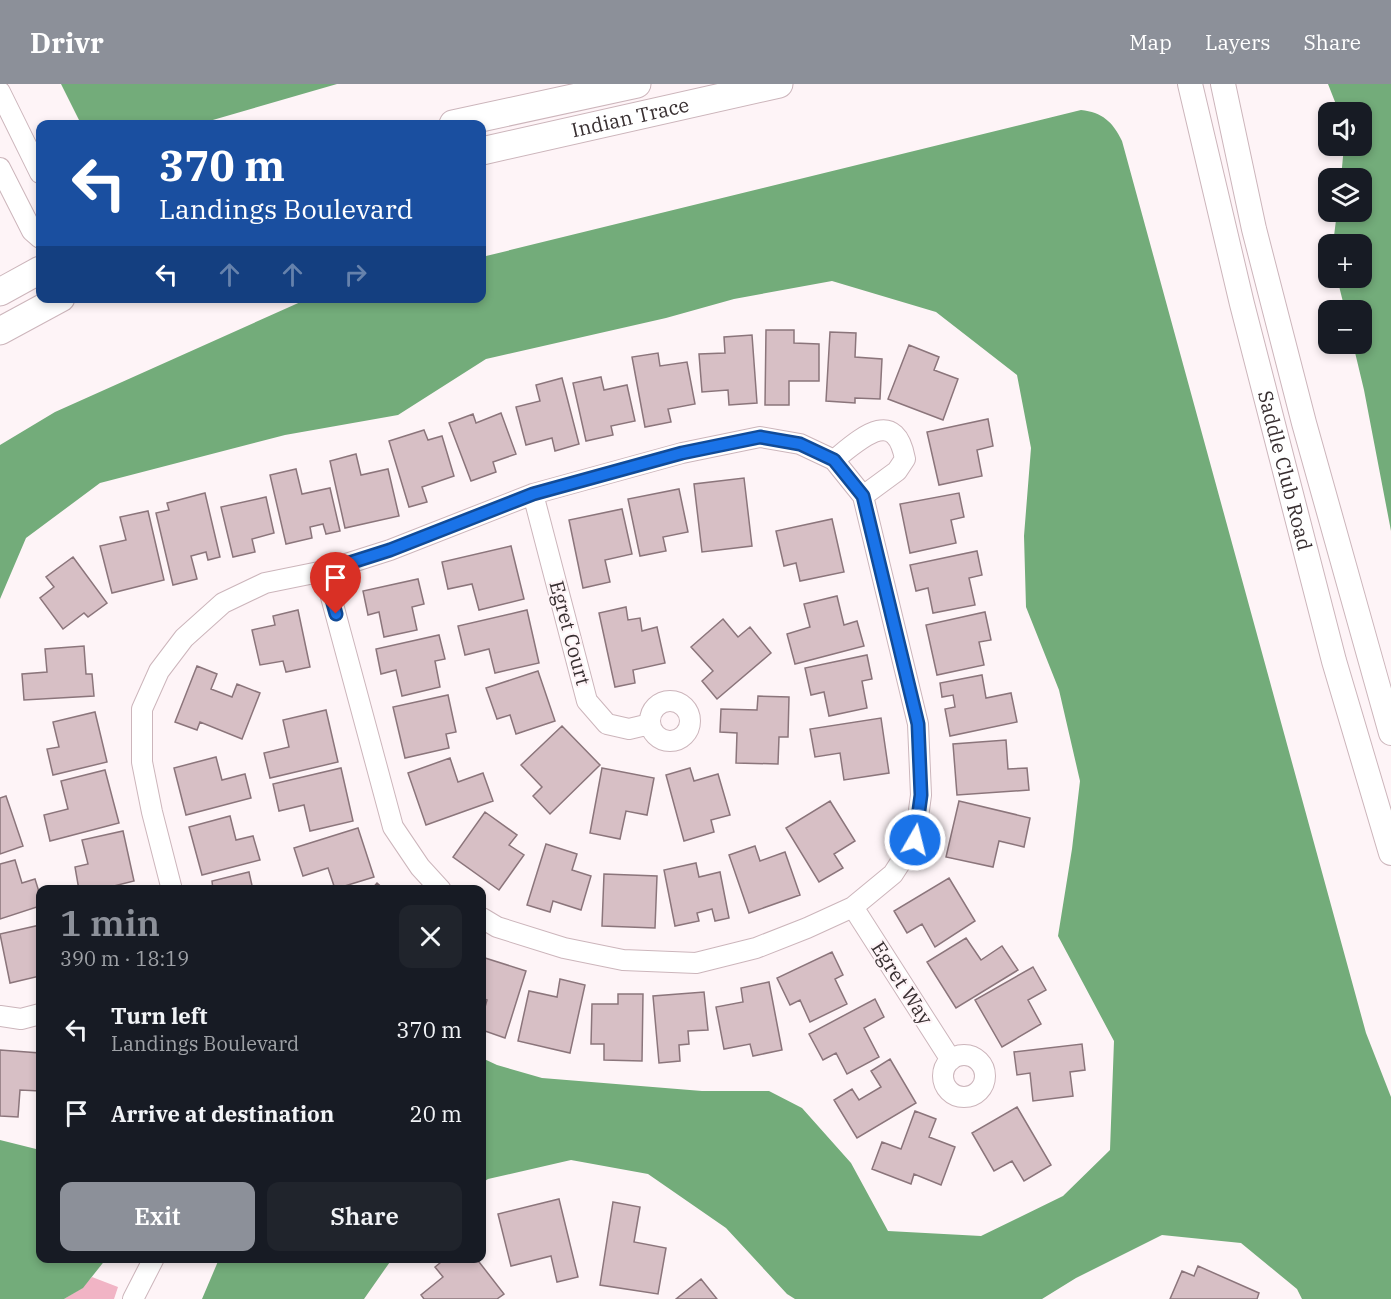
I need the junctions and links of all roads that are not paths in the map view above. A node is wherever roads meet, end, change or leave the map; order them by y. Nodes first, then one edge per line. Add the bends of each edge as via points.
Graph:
1 (637, 84) edge
2 (779, 84) edge
3 (1190, 84) edge
4 (1223, 84) edge
5 (0, 92) edge
6 (471, 120) edge
7 (486, 150) edge
8 (36, 165) edge
9 (0, 168) edge
10 (36, 234) edge
11 (36, 272) edge
12 (0, 292) edge
13 (52, 303) edge
14 (0, 331) edge
15 (834, 460) junction
16 (533, 494) junction
17 (863, 496) junction
18 (324, 571) junction
19 (650, 724) dead end
20 (1391, 733) edge
21 (1391, 853) edge
22 (171, 885) edge
23 (436, 885) edge
24 (853, 907) junction
25 (486, 920) edge
26 (36, 1015) edge
27 (0, 1016) edge
28 (951, 1060) dead end
29 (151, 1263) edge
30 (133, 1299) edge

1 - 6 main road, Indian Trace
2 - 7 main road, Indian Trace
3 - 21 street, Saddle Club Road via 1334,661
4 - 20 street, Saddle Club Road via 1254,229 1304,423
5 - 8 street
9 - 10 street
11 - 12 main road
13 - 14 main road
15 - 16 street via 800,444 760,437 682,453
15 - 17 street
15 - 17 street via 868,433 883,429 895,433 905,459 897,471
16 - 18 street via 390,550
16 - 19 street, Egret Court via 587,701 607,724 630,729
17 - 24 street via 918,724 921,795 915,840 893,874
18 - 22 street via 265,583 223,603 184,638 159,671 142,709 142,762
18 - 23 street via 393,827
24 - 25 street via 756,948 696,963 623,960 564,948
24 - 28 street, Egret Way
26 - 27 street via 21,1019
29 - 30 street

